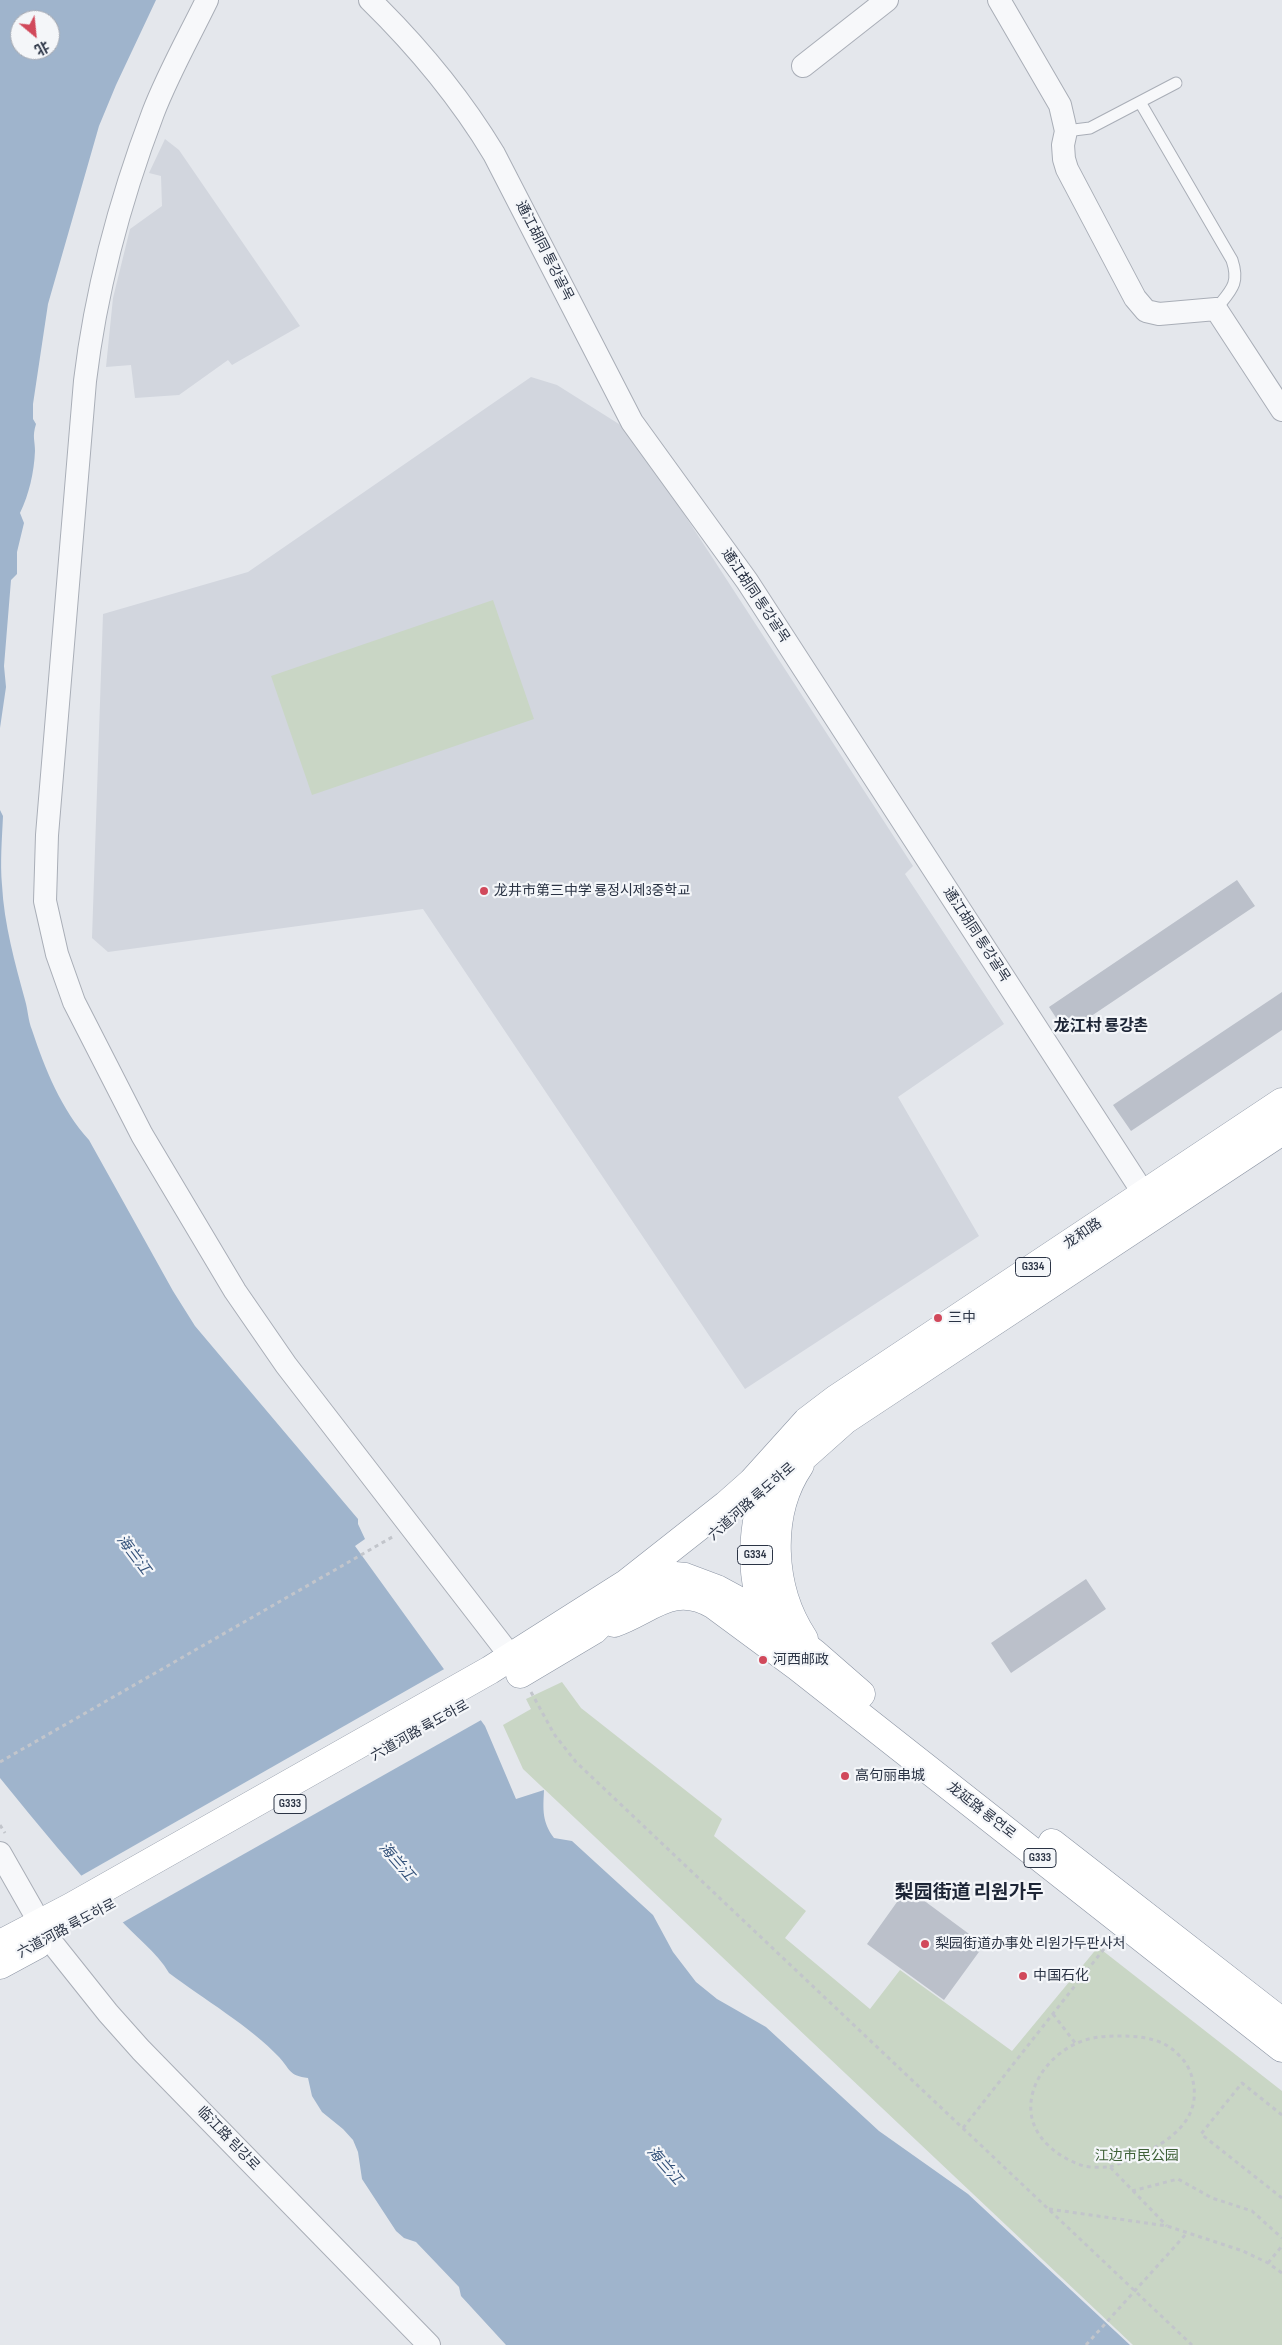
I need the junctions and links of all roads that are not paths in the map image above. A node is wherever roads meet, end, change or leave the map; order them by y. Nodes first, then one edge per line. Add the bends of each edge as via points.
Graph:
1 (207, 0) edge
2 (370, 0) edge
3 (887, 0) edge
4 (999, 0) edge
5 (803, 66) dead end
6 (1176, 83) dead end
7 (1140, 102) junction
8 (1066, 131) junction
9 (1216, 308) junction
10 (1282, 410) edge
11 (1282, 1102) edge
12 (1282, 1131) edge
13 (1144, 1194) junction
14 (799, 1446) junction
15 (764, 1492) junction
16 (665, 1575) junction
17 (628, 1583) junction
18 (765, 1615) junction
19 (594, 1630) junction
20 (806, 1660) junction
21 (506, 1672) junction
22 (0, 1853) edge
23 (44, 1931) junction
24 (0, 1944) edge
25 (0, 1965) edge
26 (1282, 2022) edge
27 (1282, 2048) edge
28 (430, 2345) edge

1 - 21 street via 154,112 126,192 101,279 92,326 47,835 45,901 57,954 74,1002 142,1135 235,1291 286,1365 411,1526
2 - 13 street, 通江胡同 통강골목 via 408,38 474,119 632,422 747,581
3 - 5 street
4 - 8 street via 1060,105
6 - 7 lane
7 - 8 lane via 1090,128
7 - 9 lane via 1232,260 1235,284
8 - 9 street via 1063,145 1067,169 1135,298 1146,312 1159,314
9 - 10 street
11 - 13 highway, 龙和路 / G334
12 - 14 highway, 龙和路 / G334 via 845,1420
13 - 14 highway, 龙和路 / G334 via 821,1410
14 - 15 highway, 龙延路 룡연로 / G334
14 - 17 highway, 六道河路 륙도하로
14 - 20 highway, 龙延路 룡연로 / G334 via 780,1522 777,1556 782,1592
15 - 16 highway, 六道河路 륙도하로
15 - 18 highway, 龙延路 룡연로 / G334 via 754,1546 757,1585
16 - 17 highway
16 - 18 highway via 700,1581
16 - 19 highway, 六道河路 륙도하로 via 612,1612
17 - 21 highway, 六道河路 륙도하로 / G333
18 - 20 highway, 龙延路 룡연로 / G334 via 784,1649
19 - 20 highway, 龙延路 룡연로 via 678,1594 689,1595 702,1598
19 - 21 highway, 六道河路 륙도하로 / G333
20 - 26 highway, 龙延路 룡연로 / G333 via 844,1681
20 - 27 highway, 龙延路 룡연로 / G333 via 1123,1923
21 - 23 highway, 六道河路 륙도하로 / G333
22 - 23 street, 临江路 림강로
23 - 24 highway, 六道河路 륙도하로 / G333
23 - 25 highway, 六道河路 륙도하로 / G333
23 - 28 street, 临江路 림강로 via 108,2014 141,2050

